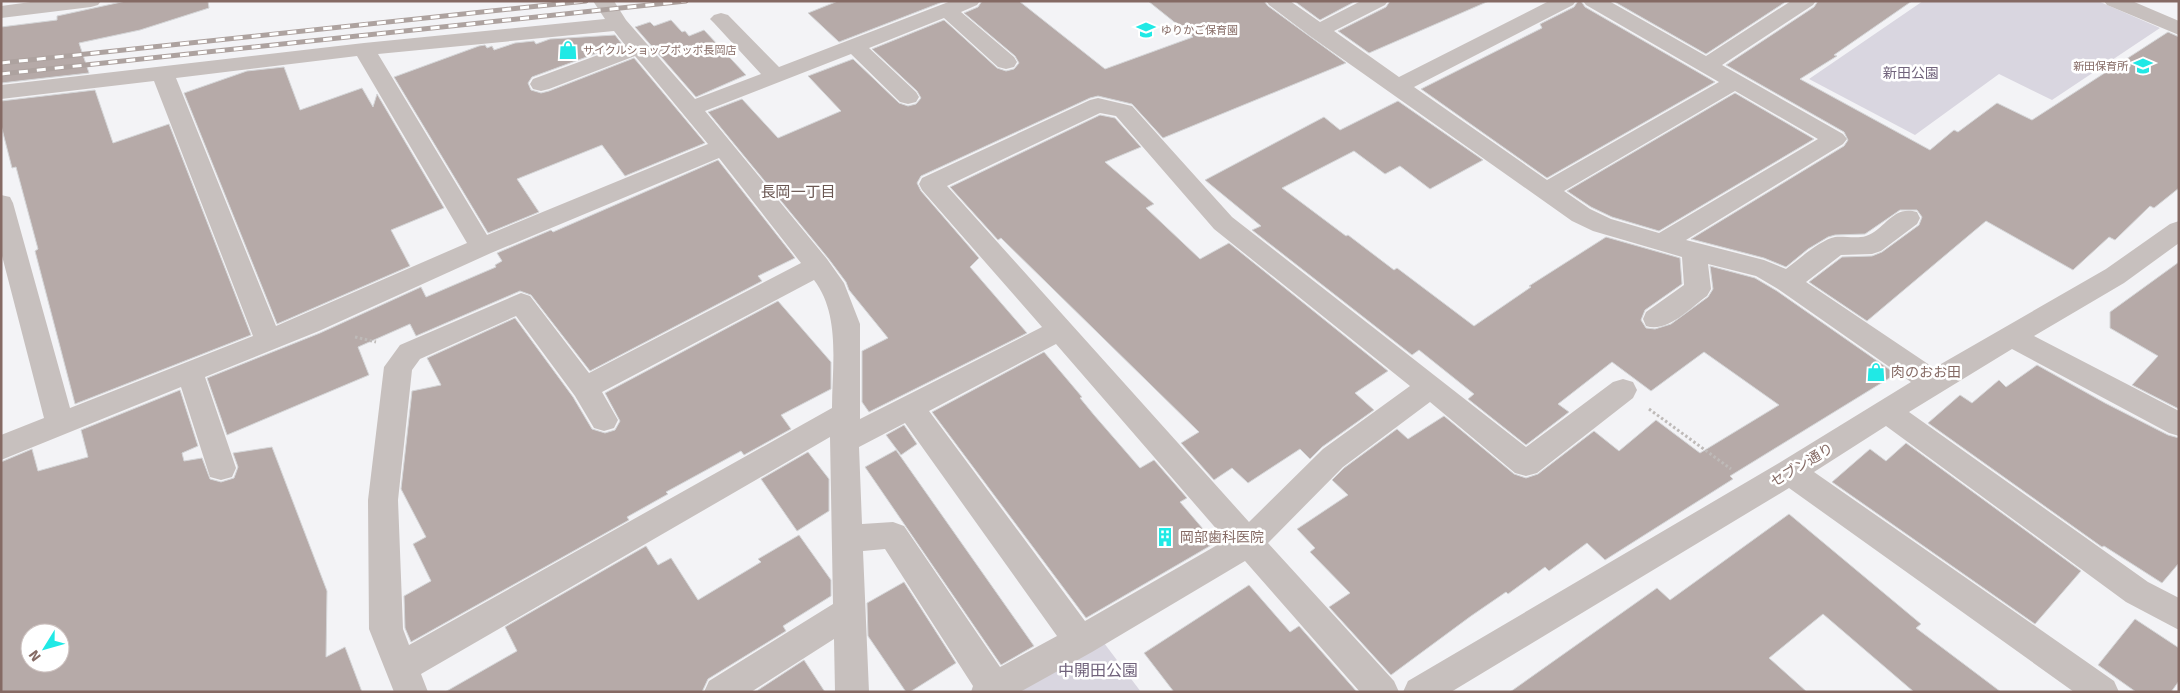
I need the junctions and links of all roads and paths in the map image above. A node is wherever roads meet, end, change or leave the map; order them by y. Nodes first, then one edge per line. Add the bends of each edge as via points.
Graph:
1 (91, 1) edge
2 (603, 1) edge
3 (970, 1) edge
4 (1276, 1) edge
5 (1378, 1) edge
6 (1566, 1) edge
7 (1593, 1) edge
8 (1806, 1) edge
9 (2114, 1) edge
10 (947, 10) junction
11 (1, 12) edge
12 (721, 19) dead end
13 (619, 24) junction
14 (2179, 29) edge
15 (1318, 31) junction
16 (854, 45) junction
17 (639, 47) junction
18 (364, 49) junction
19 (1006, 62) dead end
20 (1705, 66) junction
21 (163, 74) junction
22 (776, 76) junction
23 (1735, 82) junction
24 (541, 84) dead end
25 (1398, 86) junction
26 (1, 92) edge
27 (908, 97) dead end
28 (690, 110) junction
29 (724, 147) junction
30 (1548, 190) junction
31 (1, 203) edge
32 (1908, 218) dead end
33 (2179, 230) edge
34 (1662, 243) junction
35 (482, 247) junction
36 (1694, 252) junction
37 (818, 266) junction
38 (1787, 282) junction
39 (1656, 319) dead end
40 (1060, 330) junction
41 (2012, 337) junction
42 (268, 340) junction
43 (190, 373) junction
44 (1933, 382) junction
45 (1430, 386) junction
46 (585, 388) junction
47 (1623, 390) joint
48 (910, 407) junction
49 (1888, 412) junction
50 (604, 420) dead end
51 (60, 424) junction
52 (2179, 425) edge
53 (845, 428) junction
54 (1, 448) edge
55 (221, 468) dead end
56 (1790, 472) junction
57 (1760, 490) junction
58 (847, 539) junction
59 (1248, 543) junction
60 (849, 612) junction
61 (2179, 615) edge
62 (1080, 641) junction
63 (406, 679) edge
64 (991, 690) edge
65 (721, 692) edge
66 (852, 692) edge
67 (1382, 692) edge
68 (1420, 692) edge
69 (2102, 692) edge

1 - 11 street
2 - 13 street
3 - 10 street
4 - 15 street
5 - 15 street
6 - 25 street
7 - 20 street
8 - 20 street
9 - 14 street
10 - 16 street
10 - 19 street
12 - 22 street
13 - 17 street
13 - 18 street
15 - 25 street
16 - 22 street
16 - 27 street
17 - 24 street
17 - 28 street
18 - 21 street
18 - 35 street
20 - 23 street
21 - 26 street
21 - 42 street
22 - 28 street
23 - 30 street
23 - 34 street via 1835,140
25 - 30 street
28 - 29 street
29 - 35 street
29 - 37 street
30 - 34 street via 1602,226
31 - 51 street
32 - 38 street via 1872,246 1835,246
33 - 41 street, セブン通り via 2114,276
34 - 36 street
35 - 42 street
36 - 38 street via 1764,269
36 - 39 street via 1698,290
37 - 46 street
37 - 53 street via 832,283 846,324
38 - 44 street
40 - 45 street via 931,184 1098,105 1124,111 1223,223
40 - 48 street
40 - 59 street
41 - 44 street, セブン通り
41 - 52 street
42 - 43 street
43 - 51 street
43 - 55 street
44 - 49 street, セブン通り
45 - 47 street via 1526,464
45 - 59 street via 1333,458
46 - 50 street
46 - 63 street via 521,303 410,352 398,367 383,500 386,629
47 - 57 path
48 - 53 street
48 - 62 street
49 - 56 street, セブン通り
49 - 61 street via 2138,592
51 - 54 street
53 - 58 street
53 - 63 street
56 - 57 street, セブン通り
56 - 69 street
57 - 68 street, セブン通り
58 - 60 street
58 - 64 street via 893,534
59 - 62 street
59 - 67 street
60 - 65 street
60 - 66 street
62 - 64 street

